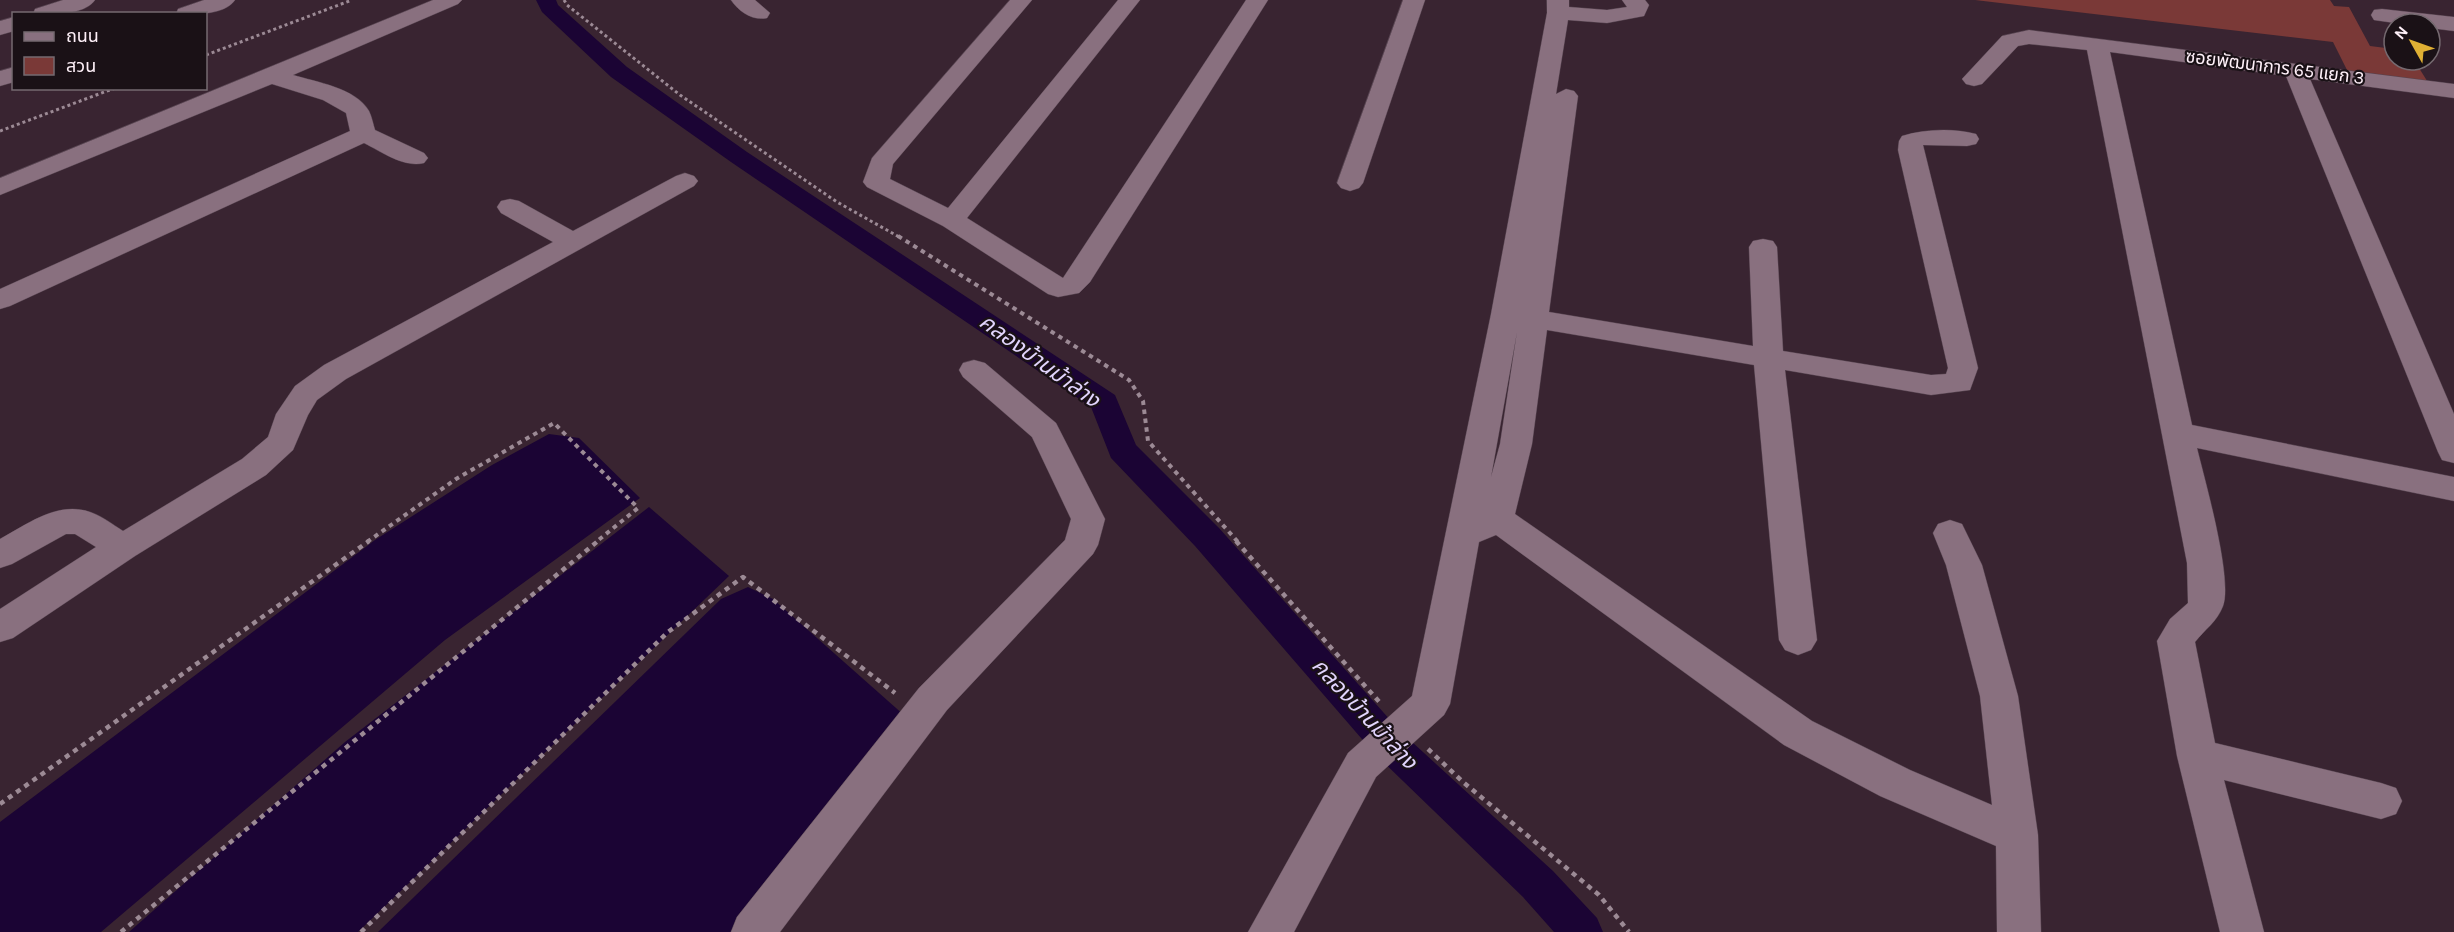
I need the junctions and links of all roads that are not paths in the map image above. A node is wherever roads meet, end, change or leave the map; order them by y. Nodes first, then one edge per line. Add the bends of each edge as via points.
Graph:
1 (84, 0) edge
2 (224, 0) edge
3 (451, 0) edge
4 (1021, 0) edge
5 (1129, 0) edge
6 (1257, 0) edge
7 (1414, 0) edge
8 (1634, 0) edge
9 (1568, 7) edge
10 (49, 12) edge
11 (191, 12) edge
12 (2097, 44) junction
13 (2295, 70) junction
14 (271, 76) junction
15 (1974, 78) dead end
16 (2454, 91) edge
17 (364, 134) junction
18 (1967, 139) dead end
19 (415, 158) dead end
20 (685, 180) dead end
21 (1350, 183) dead end
22 (0, 187) edge
23 (510, 207) dead end
24 (952, 220) junction
25 (573, 242) junction
26 (1763, 247) dead end
27 (0, 300) edge
28 (1520, 317) junction
29 (1768, 357) junction
30 (974, 370) dead end
31 (2178, 433) junction
32 (1482, 438) junction
33 (1516, 444) junction
34 (2454, 452) edge
35 (2454, 489) edge
36 (1477, 520) junction
37 (1950, 533) dead end
38 (123, 547) junction
39 (0, 555) edge
40 (0, 628) edge
41 (1798, 640) dead end
42 (2198, 756) junction
43 (2381, 801) dead end
44 (2017, 835) junction
45 (753, 932) edge
46 (1270, 932) edge
47 (2019, 932) edge
48 (2242, 932) edge

1 - 10 street
2 - 11 street
3 - 14 street
4 - 24 street via 881,163 876,182
5 - 24 street
6 - 24 street via 1076,282 1058,288
7 - 21 street
8 - 9 street via 1638,5 1636,11 1625,16 1599,16
9 - 28 street
12 - 13 street, ซอยพัฒนาการ 65 แยก 3
12 - 15 street, ซอยพัฒนาการ 65 แยก 3 via 2029,37 2010,41
12 - 31 street
13 - 16 street, ซอยพัฒนาการ 65 แยก 3
13 - 34 street
14 - 17 street via 349,104 357,109
14 - 22 street
17 - 19 street
17 - 27 street
18 - 29 street via 1911,141 1963,368 1959,383 1931,385
20 - 25 street
23 - 25 street
25 - 38 street via 335,372 306,393 292,414 282,442 254,467
26 - 29 street
28 - 29 street
28 - 32 street
28 - 33 street
29 - 41 street
30 - 45 street via 1045,431 1088,519 1081,545 933,699
31 - 35 street
31 - 42 street via 2208,595 2201,614 2183,627 2176,641
32 - 33 street
32 - 36 street
33 - 36 street
36 - 44 street via 1798,733 1895,783
36 - 46 street via 1430,704 1362,765
37 - 44 street via 1964,565 1998,696
38 - 39 street via 81,522 60,522
38 - 40 street
42 - 43 street
42 - 48 street
44 - 47 street

